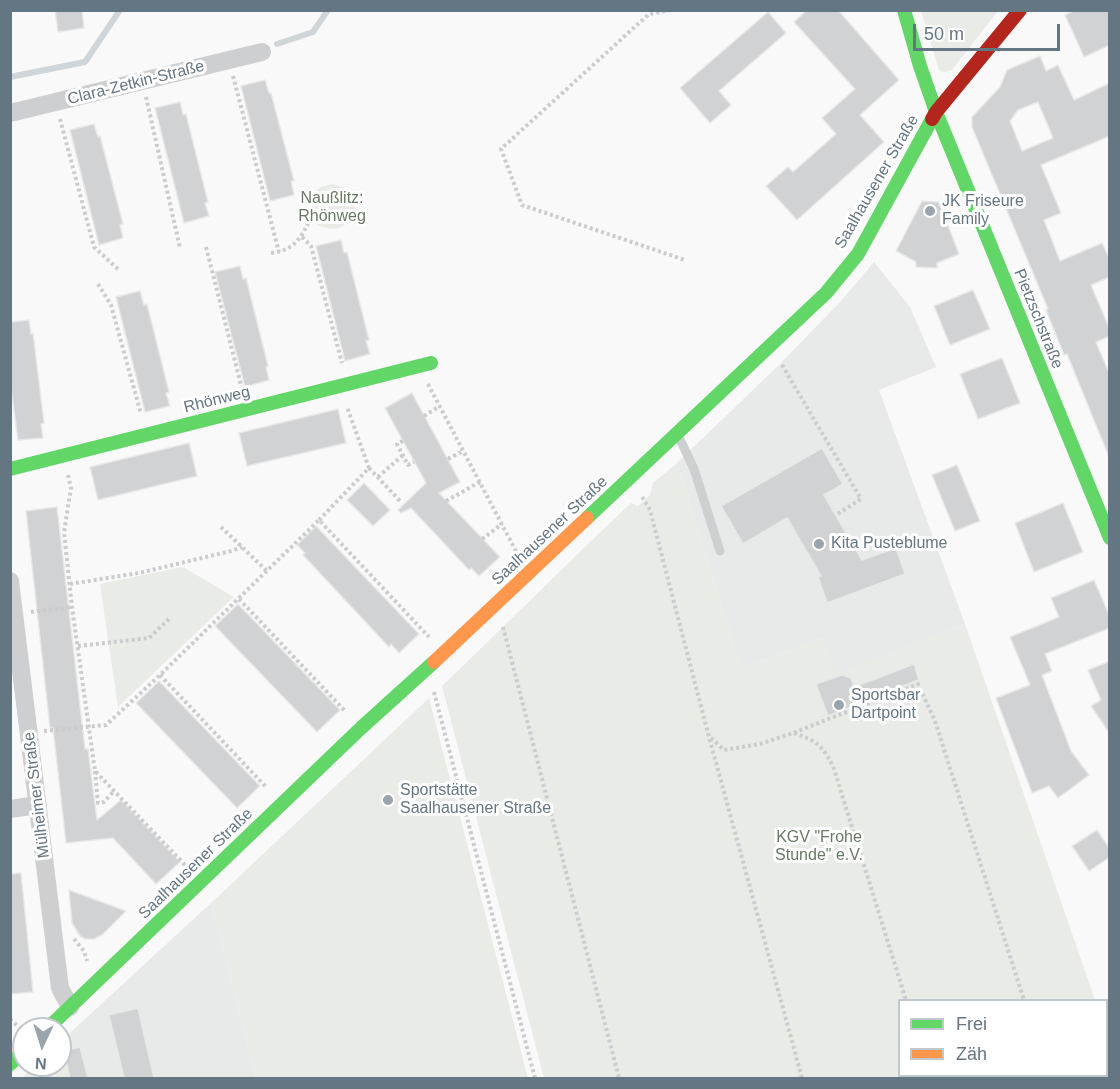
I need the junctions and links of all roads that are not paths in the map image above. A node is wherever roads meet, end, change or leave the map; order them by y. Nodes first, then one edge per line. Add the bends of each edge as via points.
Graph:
1 (904, 10) edge
2 (1020, 10) edge
3 (262, 52) dead end
4 (936, 112) junction
5 (10, 113) edge
6 (425, 365) road end
7 (677, 434) junction
8 (10, 470) edge
9 (1110, 538) edge
10 (720, 551) dead end
11 (10, 581) edge
12 (38, 805) junction
13 (10, 809) edge
14 (70, 1007) junction
15 (60, 1017) edge

1 - 4 street, Pietzschstraße
2 - 4 street, Saalhausener Straße
3 - 5 street, Clara-Zetkin-Straße
4 - 7 street, Saalhausener Straße via 858,254 826,293
4 - 9 street, Pietzschstraße
6 - 8 street, Rhönweg
7 - 10 lane
7 - 14 street, Saalhausener Straße via 361,728
11 - 12 street, Mülheimer Straße
12 - 13 street
12 - 14 street, Mülheimer Straße via 60,988
14 - 15 street, Saalhausener Straße

